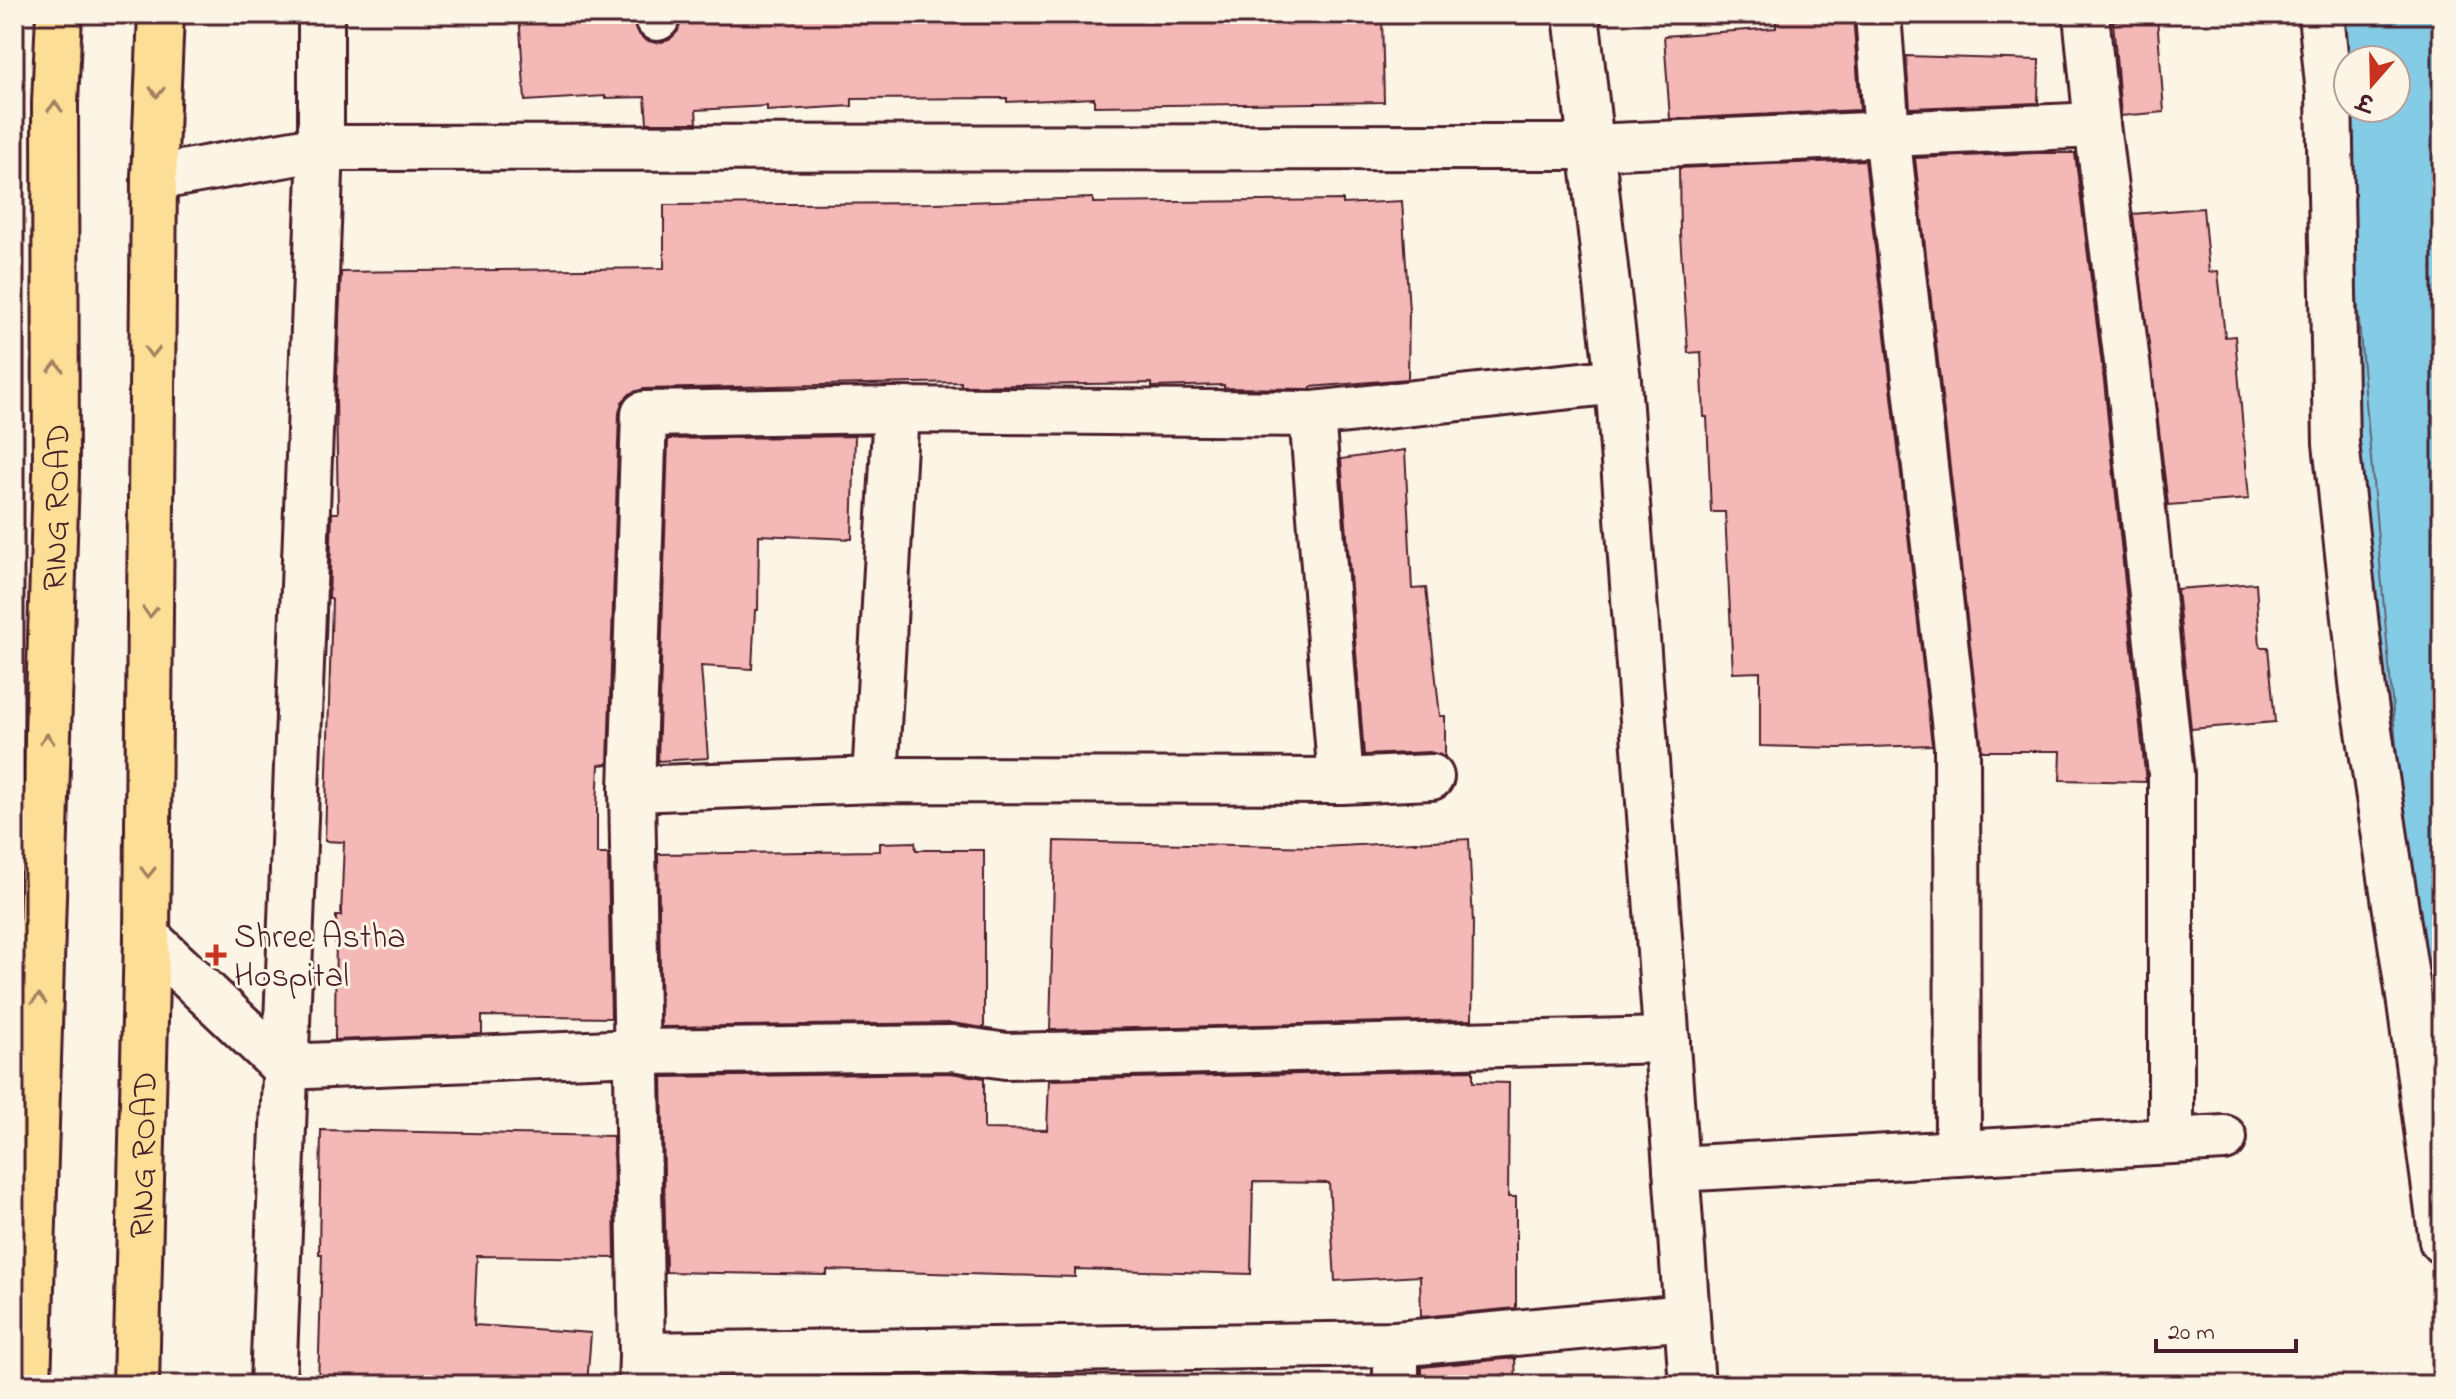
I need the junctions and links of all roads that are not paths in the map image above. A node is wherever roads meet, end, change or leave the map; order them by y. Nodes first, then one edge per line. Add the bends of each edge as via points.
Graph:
1 (59, 14) edge
2 (161, 14) edge
3 (321, 14) edge
4 (1576, 14) edge
5 (1878, 14) edge
6 (2086, 14) edge
7 (2321, 14) edge
8 (2097, 125) junction
9 (1887, 133) junction
10 (1591, 147) junction
11 (321, 148) junction
12 (154, 178) junction
13 (1618, 381) junction
14 (896, 410) junction
15 (1312, 414) junction
16 (1431, 777) dead end
17 (875, 780) junction
18 (1341, 781) junction
19 (632, 789) junction
20 (147, 937) junction
21 (1667, 1040) junction
22 (636, 1052) junction
23 (284, 1067) junction
24 (2224, 1138) dead end
25 (2171, 1141) junction
26 (1958, 1153) junction
27 (1676, 1169) junction
28 (2442, 1241) edge
29 (1687, 1317) junction
30 (1396, 1364) edge
31 (641, 1370) edge
32 (28, 1385) edge
33 (136, 1385) edge
34 (273, 1385) edge
35 (1692, 1385) edge

32 -> 1 highway, RING ROAD via 56,474
2 -> 12 highway, RING ROAD
3 - 11 street
4 - 10 street
5 - 9 street
6 - 8 street
7 - 28 street via 2329,94 2336,443 2363,691
8 - 9 street
8 - 25 street via 2171,774
9 - 10 street
9 - 26 street via 1957,747
10 - 11 street
10 - 13 street
11 - 12 street
11 - 23 street
12 -> 20 highway, RING ROAD
13 - 15 street
13 - 21 street
14 - 15 street
14 - 17 street
14 - 19 street via 644,414
15 - 18 street
16 - 18 street
17 - 18 street
17 - 19 street
19 - 22 street
20 - 23 street
20 - 33 highway, RING ROAD
21 - 22 street via 1006,1056 952,1048
21 - 27 street
22 - 23 street
22 - 31 street
23 - 34 street
24 - 25 street
25 - 26 street
26 - 27 street
27 - 29 street
29 - 30 street
29 - 35 street
30 - 31 street

